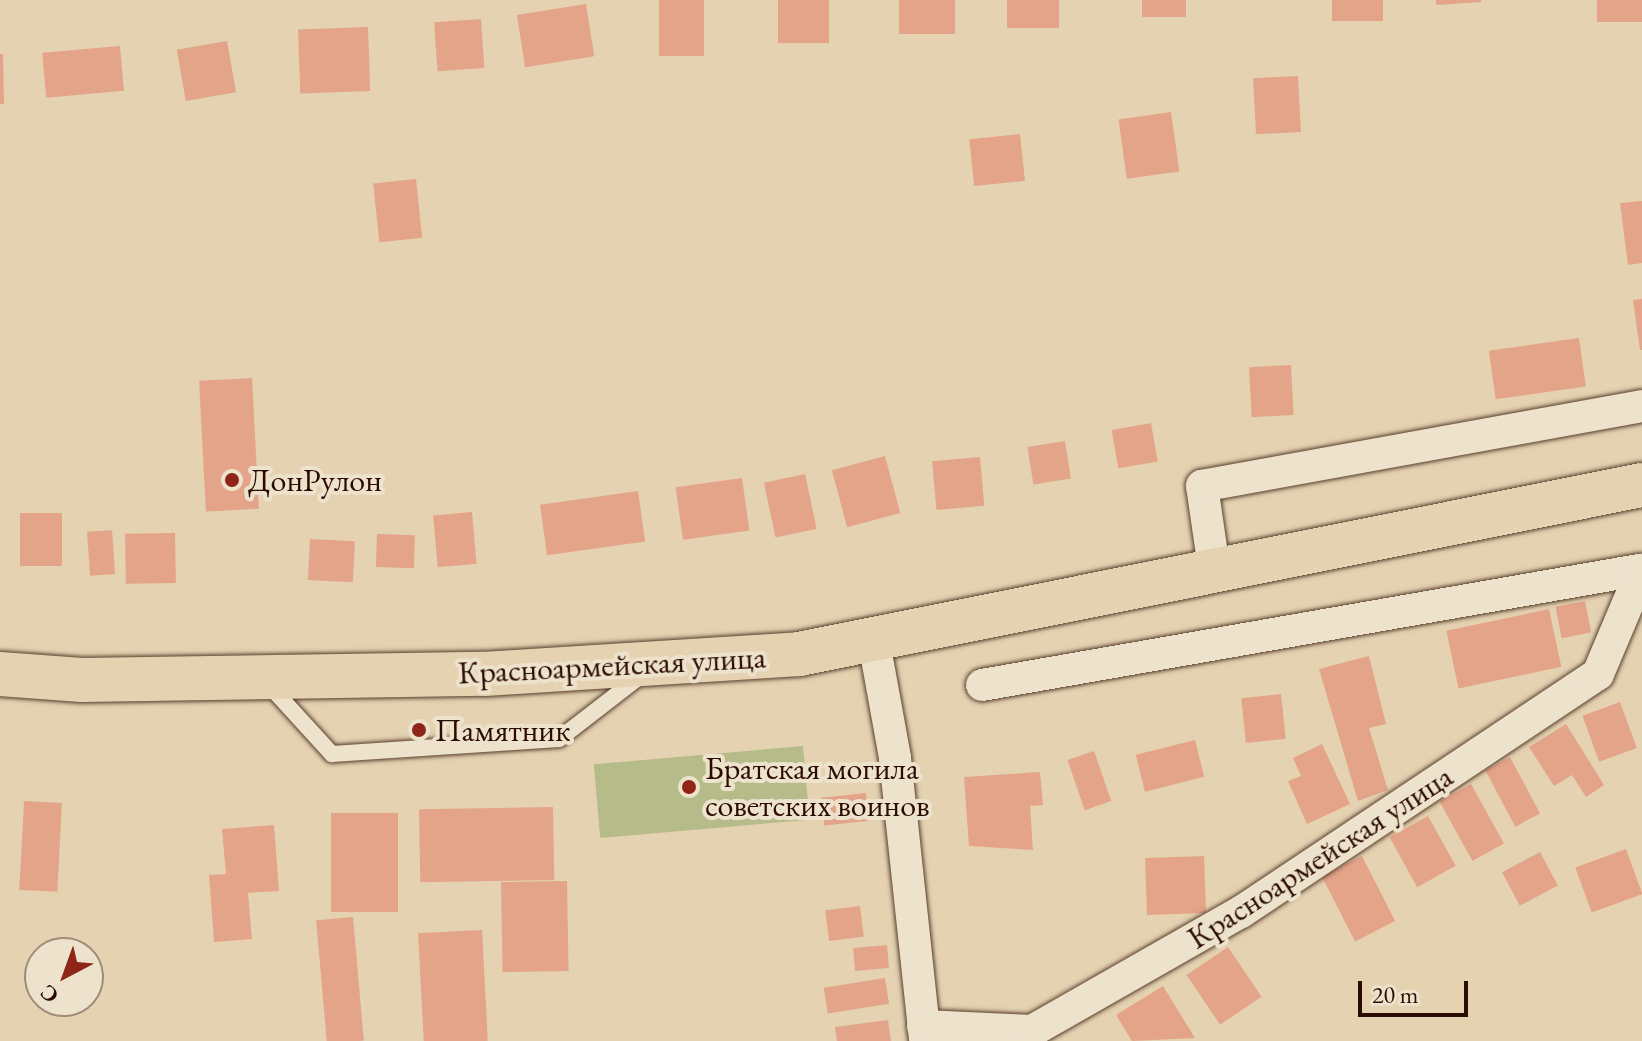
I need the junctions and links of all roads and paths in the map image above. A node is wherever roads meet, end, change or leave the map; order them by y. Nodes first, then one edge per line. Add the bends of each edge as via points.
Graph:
1 (1642, 406) edge
2 (1642, 485) edge
3 (1214, 568) junction
4 (1640, 570) edge
5 (874, 642) junction
6 (658, 663) junction
7 (0, 674) edge
8 (261, 677) junction
9 (982, 685) dead end
10 (924, 1033) edge

1 - 3 street via 1202,486
2 - 3 main road, Красноармейская улица
3 - 5 main road, Красноармейская улица
4 - 9 street, Красноармейская улица
4 - 10 street, Красноармейская улица via 1625,624 1598,674 1241,912 1032,1031
5 - 6 main road, Красноармейская улица
5 - 10 street via 895,758
6 - 8 main road, Красноармейская улица
6 - 8 lane via 559,739 332,754
7 - 8 main road, Красноармейская улица

